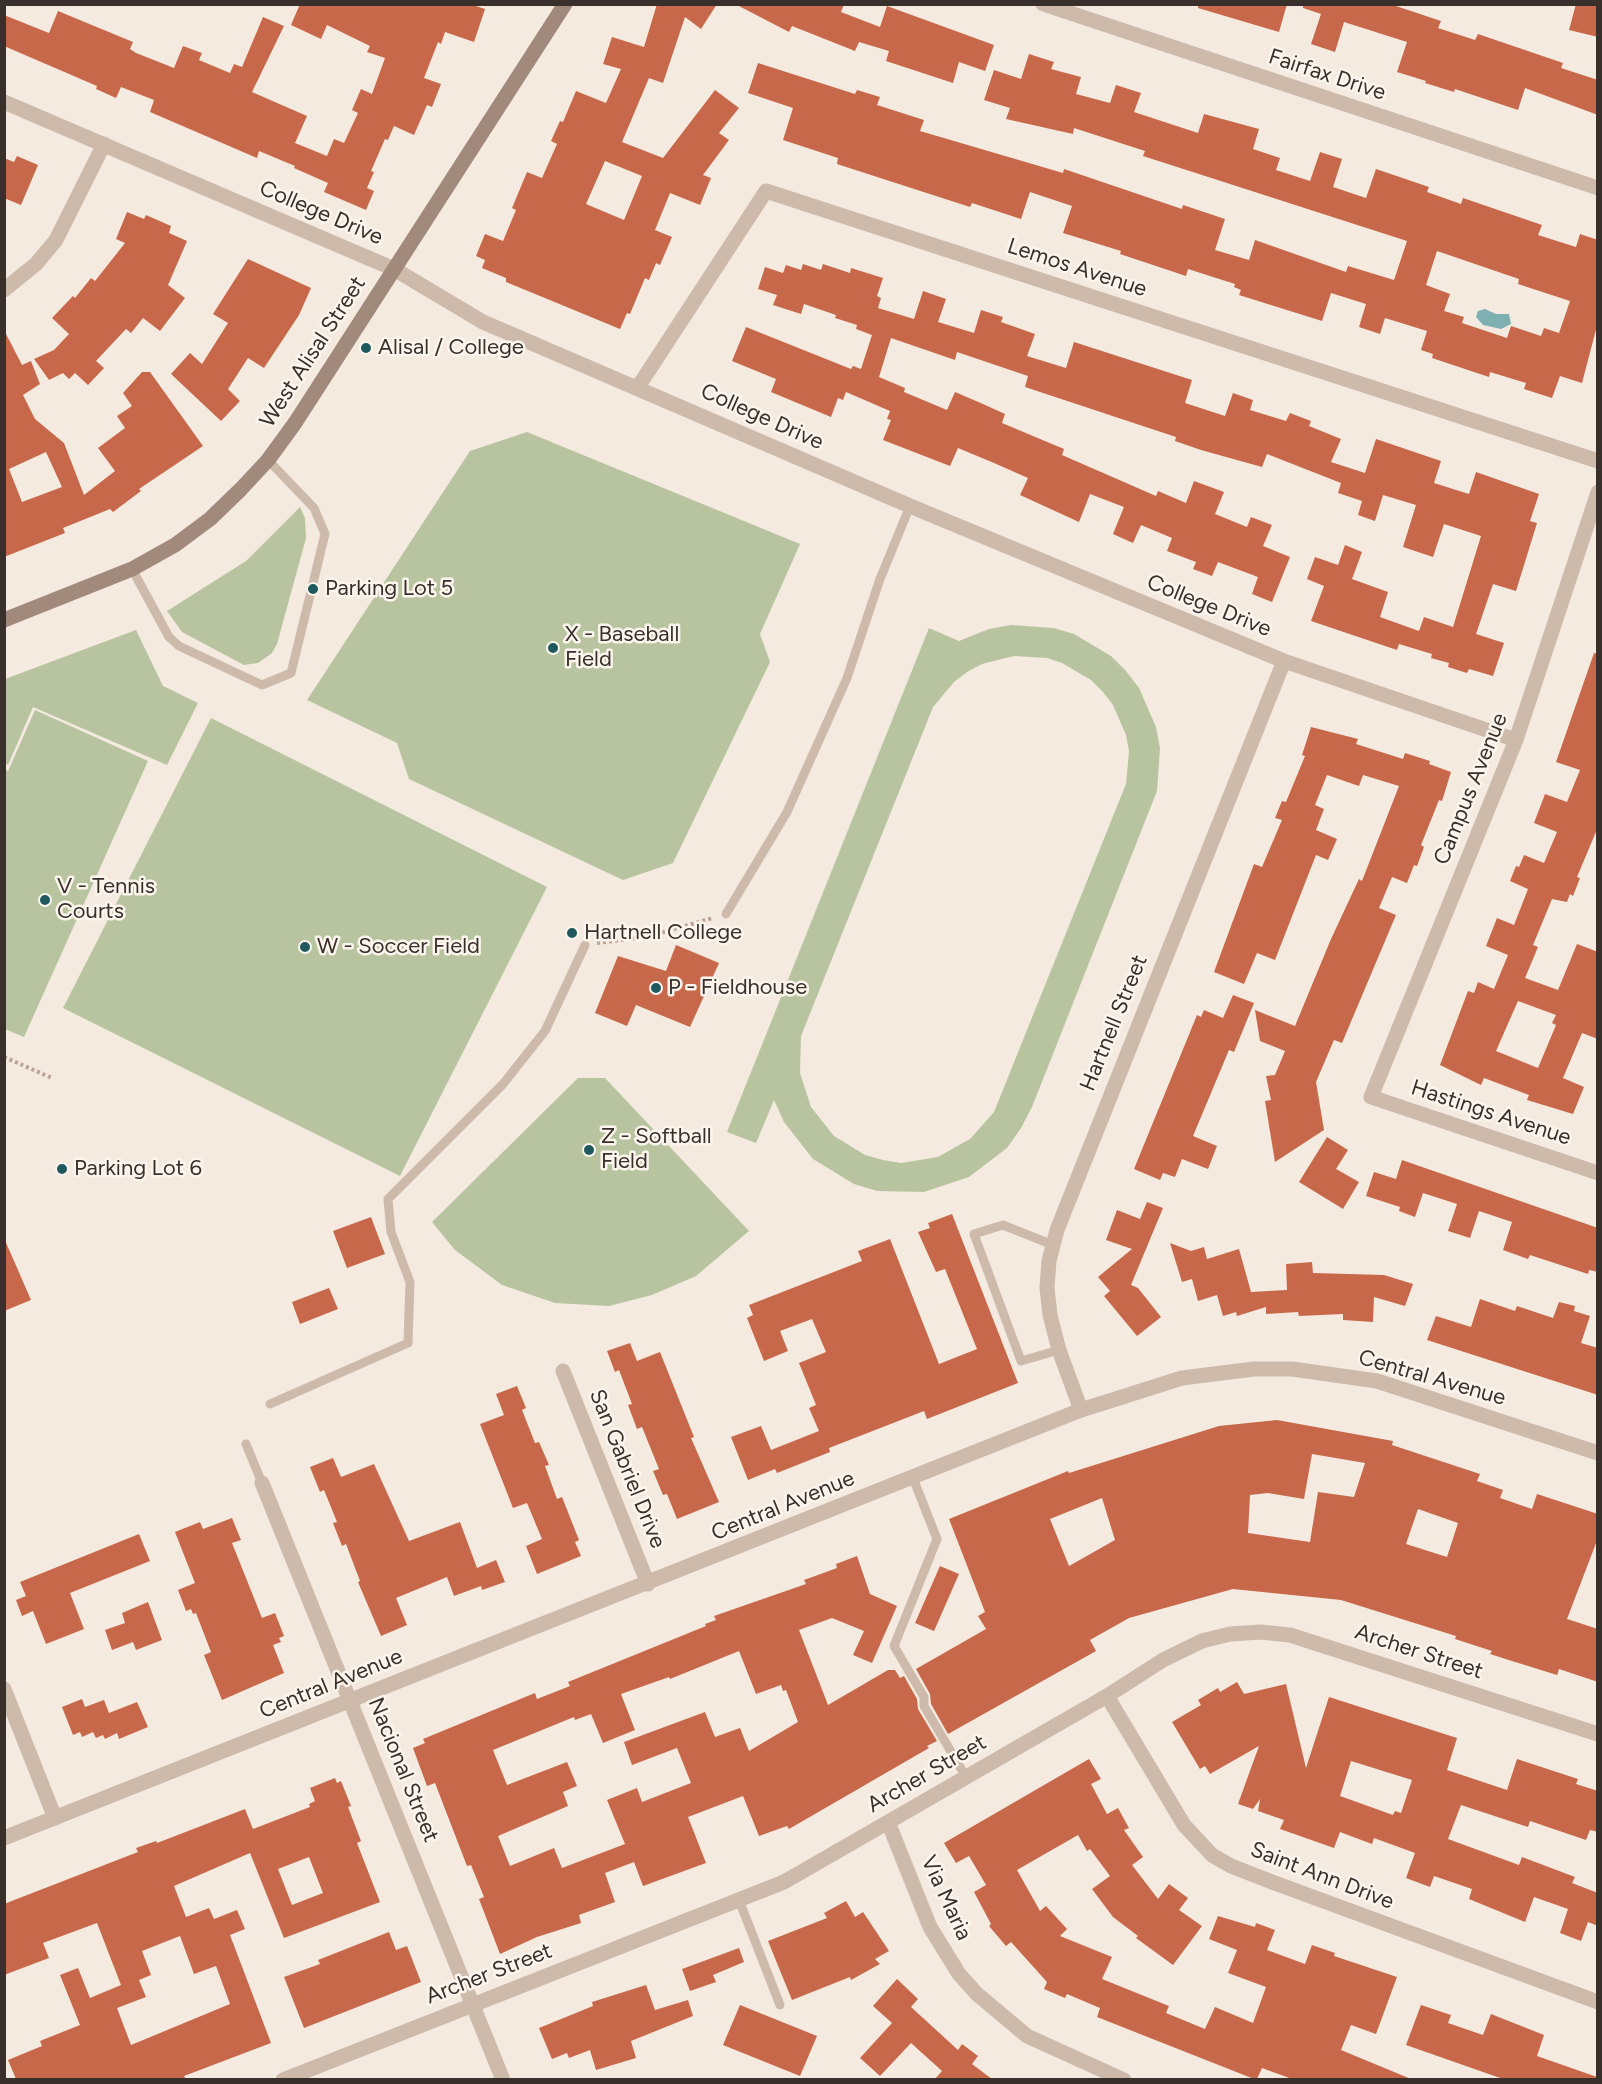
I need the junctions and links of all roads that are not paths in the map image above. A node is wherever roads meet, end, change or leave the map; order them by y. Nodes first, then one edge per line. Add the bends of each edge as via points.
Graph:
1 (565, 4) edge
2 (1043, 4) edge
3 (4, 102) edge
4 (104, 144) junction
5 (1598, 188) edge
6 (394, 269) junction
7 (4, 290) edge
8 (638, 387) junction
9 (268, 460) junction
10 (1598, 461) edge
11 (1598, 492) edge
12 (910, 506) junction
13 (132, 569) junction
14 (4, 620) edge
15 (1284, 661) junction
16 (1516, 741) junction
17 (726, 914) road end
18 (585, 945) road end
19 (1371, 1097) joint
20 (1598, 1173) edge
21 (1053, 1245) junction
22 (1059, 1350) junction
23 (563, 1371) dead end
24 (270, 1404) dead end
25 (1081, 1410) junction
26 (246, 1444) dead end
27 (1598, 1453) edge
28 (913, 1479) junction
29 (262, 1483) joint
30 (648, 1584) junction
31 (4, 1689) edge
32 (1107, 1696) junction
33 (351, 1701) junction
34 (1598, 1734) edge
35 (966, 1777) junction
36 (55, 1818) junction
37 (888, 1822) junction
38 (4, 1838) edge
39 (739, 1900) junction
40 (1598, 2002) edge
41 (473, 2004) junction
42 (780, 2005) dead end
43 (283, 2079) edge
44 (503, 2079) edge
45 (1124, 2079) edge

1 - 6 main road, West Alisal Street
2 - 5 street, Fairfax Drive
3 - 4 street, College Drive
4 - 6 street, College Drive
4 - 7 street via 56,240 36,264
6 - 8 street, College Drive via 483,322
6 - 9 main road, West Alisal Street
8 - 10 street, Lemos Avenue via 766,191
8 - 12 street, College Drive
9 - 13 main road, West Alisal Street via 210,519
9 - 13 lane via 314,508 325,534 291,673 262,685 178,646 169,637
11 - 16 street, Campus Avenue
12 - 15 street, College Drive
12 - 17 lane via 880,579 847,678 787,812
13 - 14 main road, West Alisal Street
15 - 16 street, College Drive
15 - 21 street, Hartnell Street
16 - 19 street, Campus Avenue
18 - 24 lane via 545,1031 503,1084 388,1199 391,1232 410,1282 408,1343
19 - 20 street, Hastings Avenue
21 - 22 street, Hartnell Street via 1047,1288
21 - 22 lane via 1003,1225 974,1234 1021,1361
22 - 25 street, Hartnell Street
23 - 30 street, San Gabriel Drive
25 - 27 street, Central Avenue via 1182,1378 1242,1370 1292,1369 1377,1381
25 - 28 street, Central Avenue
26 - 29 lane, Nacional Street
28 - 30 street, Central Avenue
28 - 35 lane via 937,1539 894,1646
29 - 33 street, Nacional Street
30 - 33 street, Central Avenue
31 - 36 street
32 - 34 street, Archer Street via 1181,1650 1230,1634 1261,1632 1319,1643
32 - 35 street, Archer Street
32 - 40 street, Saint Ann Drive via 1184,1825 1212,1855 1272,1882
33 - 36 street, Central Avenue
33 - 41 street, Nacional Street
35 - 37 street, Archer Street
36 - 38 street, Central Avenue
37 - 39 street, Archer Street via 803,1872
37 - 45 street, Via Maria via 930,1927 959,1974 977,1994 1027,2036
39 - 41 street, Archer Street
39 - 42 lane
41 - 43 street, Archer Street
41 - 44 street, Nacional Street

